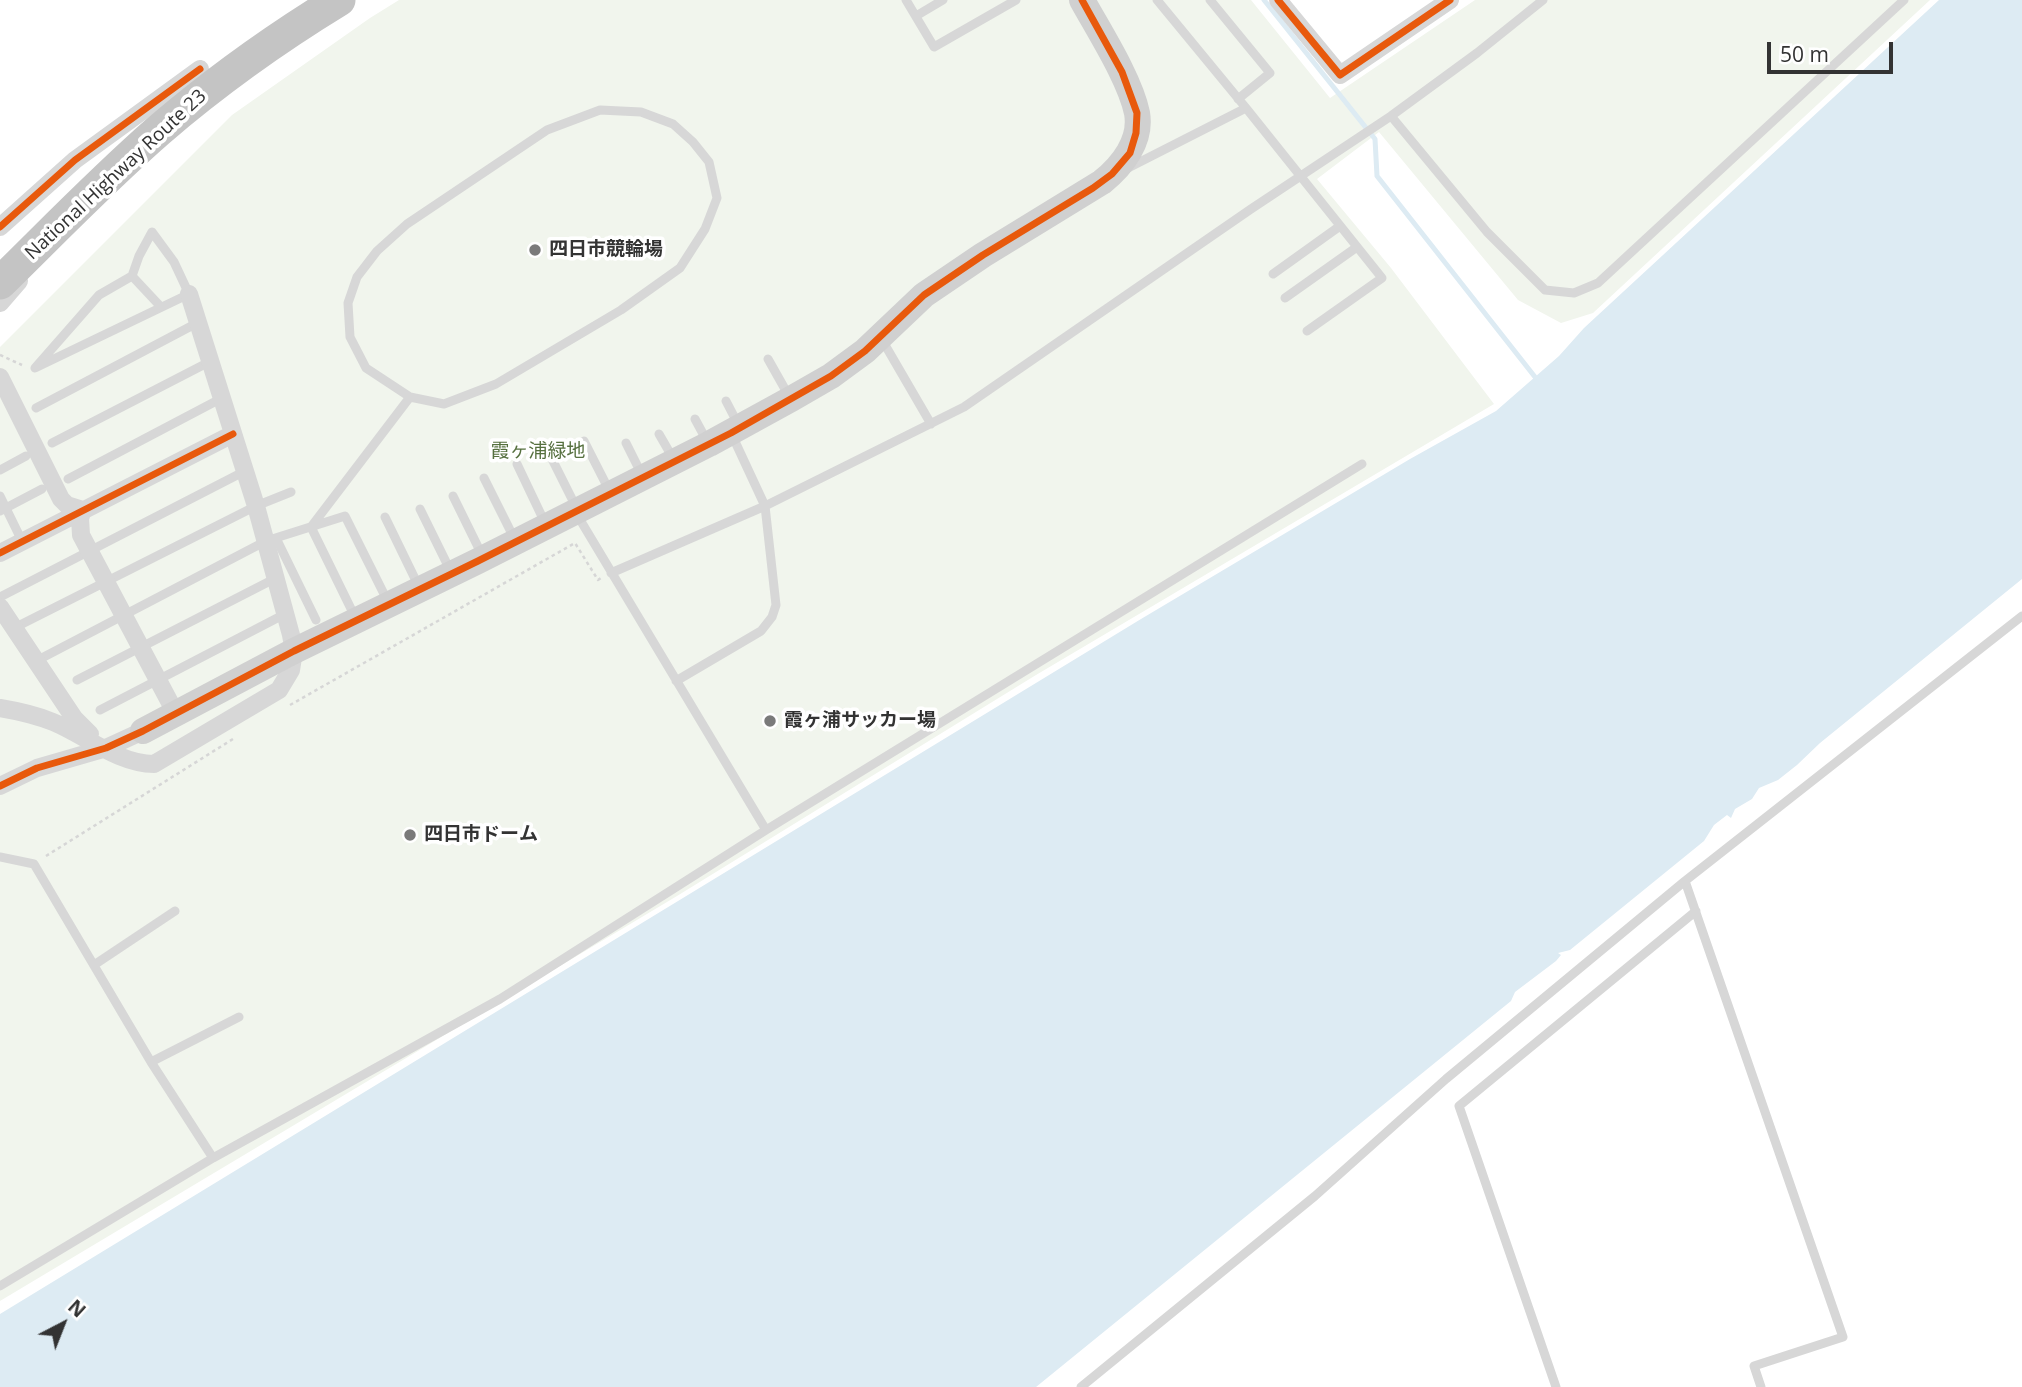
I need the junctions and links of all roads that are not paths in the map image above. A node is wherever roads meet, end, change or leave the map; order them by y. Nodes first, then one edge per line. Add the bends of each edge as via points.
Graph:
1 (300, 0) edge
2 (339, 0) edge
3 (906, 0) edge
4 (943, 0) edge
5 (1016, 0) edge
6 (1082, 0) edge
7 (1157, 0) edge
8 (1210, 0) edge
9 (1278, 0) edge
10 (1450, 0) edge
11 (1543, 0) edge
12 (1903, 0) edge
13 (916, 16) junction
14 (200, 69) junction
15 (1238, 99) junction
16 (1245, 108) junction
17 (1391, 116) junction
18 (1304, 174) junction
19 (1102, 182) junction
20 (104, 183) junction
21 (1340, 226) junction
22 (0, 227) edge
23 (1357, 247) junction
24 (0, 252) edge
25 (1273, 274) dead end
26 (132, 276) junction
27 (0, 283) edge
28 (189, 294) junction
29 (1285, 298) dead end
30 (0, 303) edge
31 (161, 307) junction
32 (199, 322) junction
33 (1307, 331) dead end
34 (880, 336) junction
35 (768, 359) dead end
36 (211, 361) junction
37 (0, 377) edge
38 (410, 397) junction
39 (222, 398) junction
40 (791, 399) junction
41 (726, 401) dead end
42 (36, 408) dead end
43 (695, 419) dead end
44 (931, 424) junction
45 (233, 434) junction
46 (659, 434) dead end
47 (727, 435) junction
48 (584, 441) dead end
49 (52, 443) dead end
50 (626, 443) dead end
51 (549, 453) dead end
52 (26, 456) dead end
53 (675, 462) junction
54 (517, 464) dead end
55 (1362, 464) dead end
56 (0, 470) edge
57 (244, 471) junction
58 (643, 477) junction
59 (484, 478) dead end
60 (68, 479) dead end
61 (42, 489) dead end
62 (291, 492) dead end
63 (611, 494) junction
64 (0, 496) edge
65 (453, 496) dead end
66 (256, 506) junction
67 (765, 506) junction
68 (3, 509) edge
69 (420, 509) dead end
70 (83, 510) junction
71 (577, 511) junction
72 (385, 517) dead end
73 (311, 527) junction
74 (547, 527) junction
75 (271, 540) junction
76 (22, 541) junction
77 (516, 542) junction
78 (89, 550) junction
79 (0, 553) edge
80 (484, 558) junction
81 (452, 573) junction
82 (611, 573) junction
83 (276, 578) junction
84 (106, 582) junction
85 (420, 588) junction
86 (0, 597) edge
87 (389, 603) junction
88 (0, 607) edge
89 (123, 614) junction
90 (285, 614) junction
91 (2022, 616) edge
92 (316, 620) dead end
93 (357, 620) junction
94 (14, 628) junction
95 (141, 646) junction
96 (294, 651) junction
97 (36, 661) junction
98 (77, 680) dead end
99 (158, 680) junction
100 (676, 681) junction
101 (0, 708) edge
102 (100, 710) dead end
103 (176, 714) junction
104 (143, 731) joint
105 (106, 748) junction
106 (0, 786) edge
107 (766, 830) junction
108 (0, 857) edge
109 (1685, 880) junction
110 (175, 911) dead end
111 (1696, 911) junction
112 (94, 965) junction
113 (239, 1017) dead end
114 (151, 1062) junction
115 (214, 1158) junction
116 (0, 1286) edge
117 (1081, 1387) edge
118 (1556, 1387) edge
119 (1761, 1387) edge

1 - 14 highway, National Highway Route 23
2 - 20 highway, National Highway Route 23 via 215,84
3 - 13 lane
4 - 13 lane
5 - 13 lane via 934,47
6 - 19 street via 1122,72 1137,113 1130,153
7 - 15 lane
8 - 15 lane via 1270,73
9 - 10 street via 1340,75
11 - 17 lane
12 - 17 lane via 1598,283 1574,293 1545,290 1527,274
14 - 22 street via 75,160
14 - 24 highway, National Highway Route 23 via 142,117
15 - 16 lane
16 - 18 lane
16 - 19 lane
17 - 18 lane
18 - 21 lane
18 - 44 lane via 964,407
19 - 34 street via 924,295
20 - 27 highway, National Highway Route 23
20 - 30 street
21 - 23 lane
21 - 25 lane
23 - 29 lane
23 - 33 lane via 1382,278
26 - 28 lane via 152,232 174,262
26 - 31 lane
26 - 31 lane via 99,295 35,368
28 - 31 lane
28 - 32 street
32 - 36 street
32 - 42 lane
34 - 40 street via 831,376
34 - 44 lane
35 - 40 lane
36 - 39 street
36 - 49 lane
37 - 70 street via 61,499
38 - 38 lane via 366,368 350,337 348,303 357,277 377,251 407,224 547,130 600,110 641,112 673,124 693,142 709,162 717,198 705,229 680,268 621,310 496,384 444,404
38 - 73 lane
39 - 45 street
39 - 60 lane
40 - 47 street
41 - 47 lane
43 - 47 lane
44 - 67 lane
45 - 57 street
45 - 70 street
46 - 53 lane
47 - 53 street
47 - 67 lane
48 - 63 lane
50 - 58 lane
51 - 71 lane
52 - 56 lane
53 - 58 street
54 - 74 lane
55 - 107 lane
57 - 66 street
57 - 78 lane
58 - 63 street
59 - 77 lane
61 - 68 lane
62 - 66 lane
63 - 71 street
64 - 68 lane
65 - 80 lane
66 - 75 street
66 - 84 lane
67 - 82 lane
67 - 100 lane via 776,605 772,617 761,631
68 - 76 lane
69 - 81 lane
70 - 76 street
70 - 78 street via 79,527
71 - 74 street
71 - 82 lane
72 - 85 lane
73 - 75 lane
73 - 87 lane via 345,516
73 - 93 lane
74 - 77 street
75 - 83 street
75 - 89 lane
75 - 92 lane
76 - 79 street
77 - 80 street
78 - 84 street
78 - 86 lane
80 - 81 street
81 - 85 street
82 - 100 lane
83 - 90 street
83 - 95 lane
84 - 89 street
84 - 94 lane
85 - 87 street
87 - 93 street
88 - 94 street
89 - 95 street
89 - 97 lane
90 - 96 street
90 - 99 lane
91 - 109 lane
93 - 96 street
94 - 97 street
95 - 98 lane
95 - 99 street
96 - 103 street
96 - 105 street via 291,670 279,690 154,764 132,761
97 - 105 street via 74,718
99 - 102 lane
99 - 103 street
100 - 107 lane
101 - 105 street via 55,723
103 - 104 street
104 - 105 street
105 - 106 street via 58,760
107 - 115 lane via 500,999
108 - 112 lane via 34,864
109 - 111 lane
109 - 117 lane via 1446,1079 1315,1196
110 - 112 lane
111 - 118 lane via 1459,1106
111 - 119 lane via 1843,1337 1754,1366
112 - 114 lane
113 - 114 lane
114 - 115 lane
115 - 116 lane

